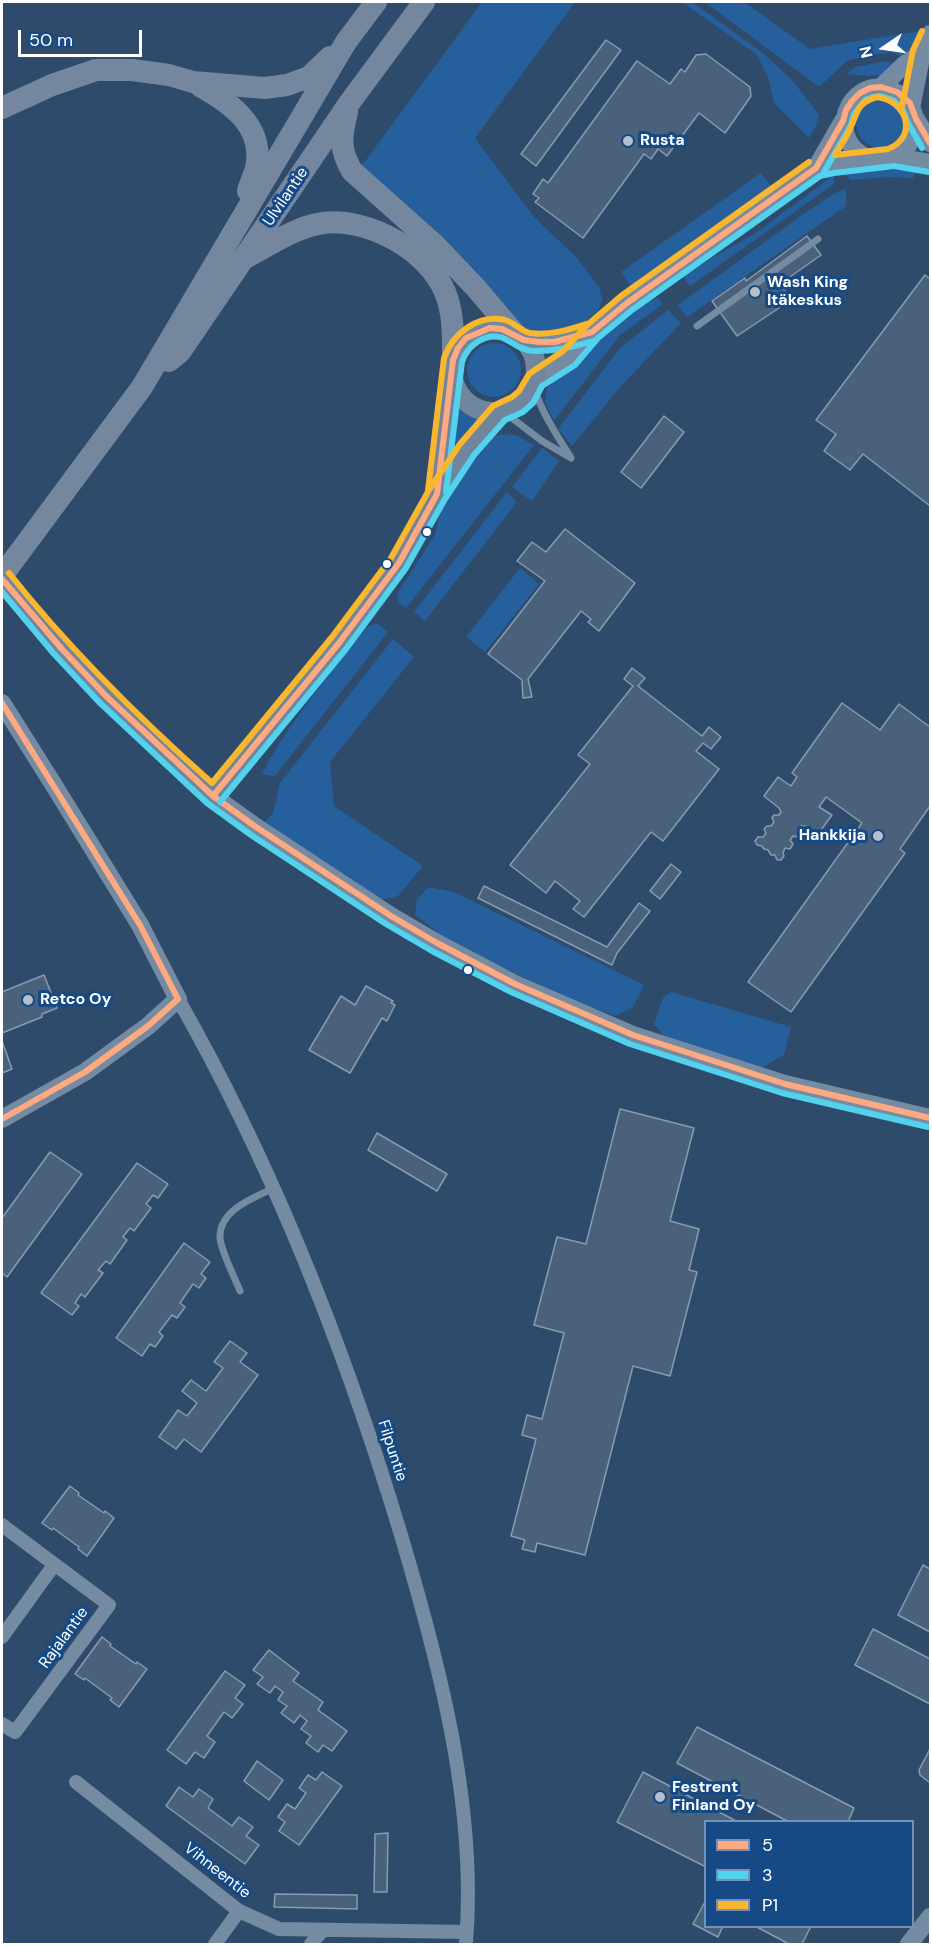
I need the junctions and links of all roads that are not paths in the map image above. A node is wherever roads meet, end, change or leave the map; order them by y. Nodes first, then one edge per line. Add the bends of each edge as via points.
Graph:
1 (375, 2) edge
2 (424, 2) edge
3 (930, 34) edge
4 (346, 42) junction
5 (922, 53) junction
6 (193, 82) junction
7 (881, 87) junction
8 (350, 102) junction
9 (2, 108) edge
10 (913, 113) junction
11 (843, 121) junction
12 (930, 142) edge
13 (886, 158) junction
14 (930, 163) edge
15 (816, 168) junction
16 (231, 237) junction
17 (818, 239) dead end
18 (243, 259) junction
19 (698, 326) dead end
20 (592, 332) junction
21 (519, 337) junction
22 (453, 369) junction
23 (534, 383) junction
24 (142, 387) junction
25 (502, 412) junction
26 (437, 494) junction
27 (2, 578) edge
28 (2, 703) edge
29 (213, 795) junction
30 (178, 999) junction
31 (930, 1118) edge
32 (2, 1119) edge
33 (274, 1188) junction
34 (240, 1291) dead end
35 (2, 1525) edge
36 (54, 1565) junction
37 (2, 1637) edge
38 (2, 1724) edge
39 (76, 1782) dead end
40 (239, 1911) junction
41 (930, 1917) edge
42 (322, 1931) junction
43 (466, 1938) edge
44 (215, 1944) edge
45 (311, 1944) edge
46 (909, 1944) edge

1 - 4 main road, Ulvilantie
2 - 8 main road, Ulvilantie
3 - 5 street
4 - 6 main road via 309,77 287,85 265,88
4 - 16 main road, Ulvilantie
5 - 7 street
5 - 10 street
6 - 9 main road via 132,70 96,70
6 - 16 main road via 233,107 251,129 257,148 256,168
7 - 10 street via 897,92 910,103
7 - 11 street via 870,88 852,100
8 - 18 main road, Ulvilantie
8 - 21 main road via 342,134 344,157 352,171 436,246
10 - 12 street
10 - 13 street via 914,134 907,148
11 - 13 street via 852,147 863,156
11 - 15 street
13 - 14 street
13 - 15 street
15 - 20 street
16 - 24 main road, Ulvilantie
17 - 19 lane
18 - 22 main road via 298,229 325,223 370,228 393,239 417,256 444,289 454,330
18 - 24 main road, Ulvilantie via 180,352
20 - 21 street via 554,342
20 - 23 street via 569,358
21 - 22 main road via 496,329 477,332 462,343
21 - 23 main road via 532,352 536,366
22 - 25 main road via 459,393 470,405
22 - 26 main road
23 - 25 main road via 526,397
23 - 25 lane via 540,407 571,458
24 - 27 main road, Ulvilantie
25 - 26 main road via 467,449
26 - 29 main road via 399,563 339,644
27 - 29 main road via 106,696
28 - 30 street via 140,925
29 - 31 street via 391,916 515,984 633,1035 785,1084
30 - 32 street via 85,1072
30 - 33 street, Filpuntie via 229,1091
33 - 34 lane via 226,1216 221,1227 220,1240
33 - 43 street, Filpuntie via 356,1396 414,1578 437,1667 457,1761 466,1849
35 - 36 street, Rajalantie
36 - 37 street
36 - 38 street, Rajalantie via 109,1605 15,1732
39 - 40 street, Vihneentie
40 - 42 street, Vihneentie via 279,1929
40 - 44 street
41 - 46 street
42 - 43 street, Vihneentie
42 - 45 street

